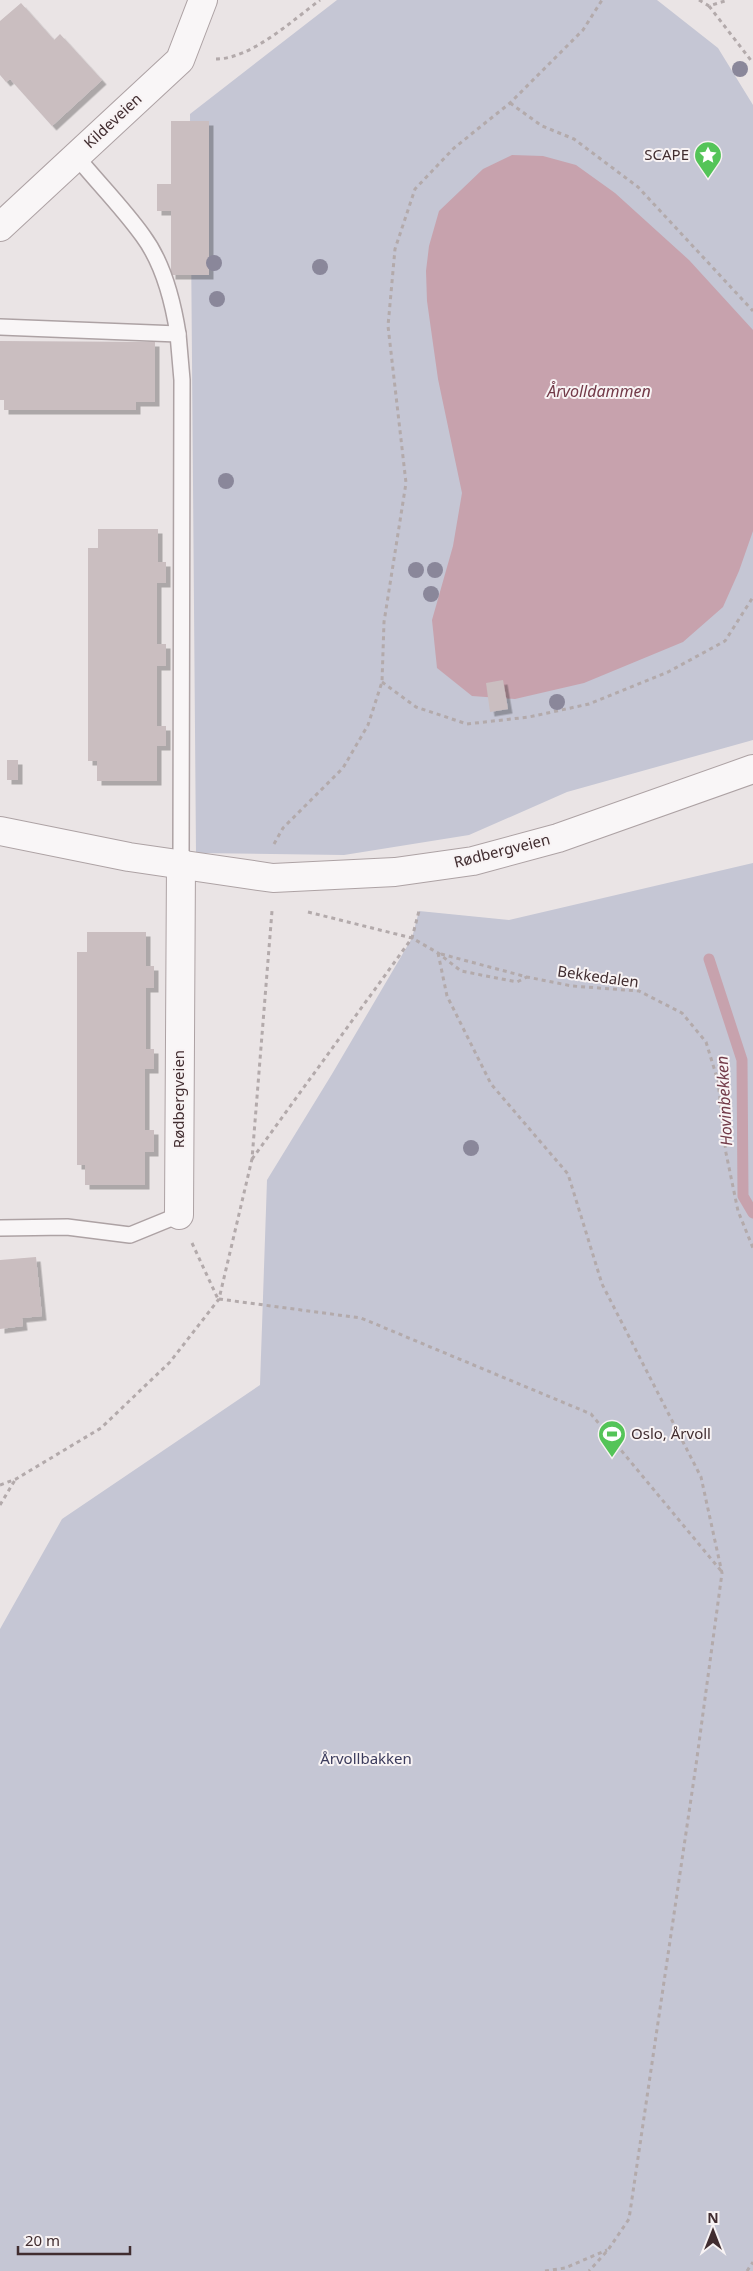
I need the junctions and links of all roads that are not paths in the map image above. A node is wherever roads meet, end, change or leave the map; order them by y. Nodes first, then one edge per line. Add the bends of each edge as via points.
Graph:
1 (203, 0) edge
2 (76, 156) junction
3 (0, 227) edge
4 (0, 327) edge
5 (178, 334) junction
6 (753, 769) edge
7 (0, 831) edge
8 (181, 863) junction
9 (179, 1215) joint
10 (0, 1228) edge

1 - 2 street, Kildeveien via 180,60
2 - 3 street, Kildeveien
2 - 5 lane via 144,238 173,304
4 - 5 lane
5 - 8 lane via 182,380
6 - 8 street, Rødbergveien via 558,838 473,861 395,872 273,878
7 - 8 street, Rødbergveien via 129,857
8 - 9 street, Rødbergveien
9 - 10 lane via 130,1235 67,1227

